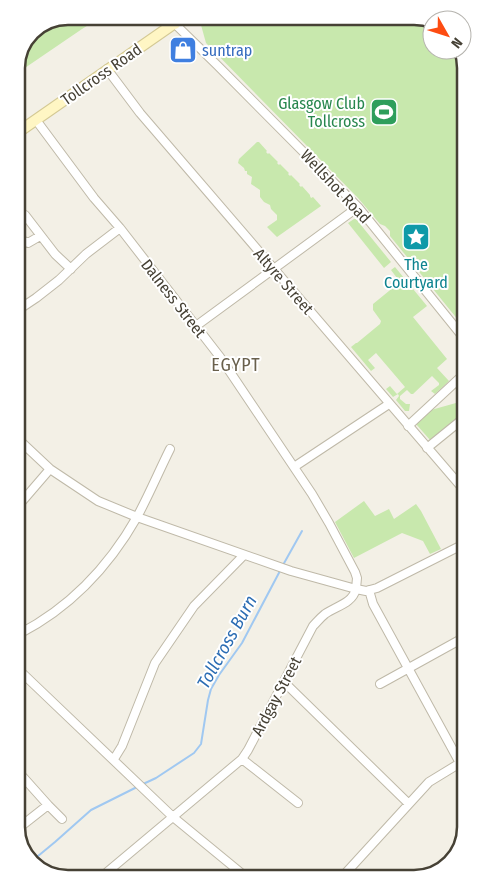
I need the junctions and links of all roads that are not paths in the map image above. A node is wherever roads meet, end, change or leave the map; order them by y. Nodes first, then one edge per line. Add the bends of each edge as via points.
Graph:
1 (165, 25) edge
2 (176, 25) edge
3 (107, 70) junction
4 (36, 120) junction
5 (25, 128) edge
6 (358, 207) junction
7 (25, 215) edge
8 (120, 228) junction
9 (40, 236) junction
10 (25, 241) edge
11 (71, 269) junction
12 (274, 269) junction
13 (25, 304) edge
14 (196, 326) junction
15 (457, 330) edge
16 (457, 381) edge
17 (389, 404) junction
18 (457, 424) edge
19 (408, 426) junction
20 (25, 446) edge
21 (428, 448) junction
22 (170, 449) dead end
23 (294, 467) junction
24 (50, 469) junction
25 (457, 482) edge
26 (25, 498) edge
27 (137, 517) junction
28 (457, 548) edge
29 (244, 555) junction
30 (356, 589) junction
31 (369, 590) junction
32 (25, 630) edge
33 (457, 641) edge
34 (409, 668) junction
35 (25, 676) edge
36 (284, 682) junction
37 (380, 684) dead end
38 (457, 752) edge
39 (114, 759) junction
40 (242, 759) junction
41 (457, 764) edge
42 (25, 779) edge
43 (298, 803) dead end
44 (409, 804) junction
45 (48, 805) junction
46 (173, 817) junction
47 (62, 819) dead end
48 (25, 824) edge
49 (110, 870) edge
50 (237, 870) edge
51 (348, 870) edge

1 - 3 street, Tollcross Road
2 - 6 street, Wellshot Road
3 - 4 street, Tollcross Road
3 - 12 street, Altyre Street via 130,102
4 - 5 street, Tollcross Road
4 - 8 street, Dalness Street
6 - 12 street
6 - 15 street, Wellshot Road
7 - 9 street
8 - 11 street
8 - 14 street, Dalness Street
9 - 10 street
9 - 11 street
11 - 13 street
12 - 14 street
12 - 17 street, Altyre Street
14 - 23 street, Dalness Street
16 - 19 street
17 - 19 street, Altyre Street
17 - 23 street
18 - 21 street
19 - 21 street, Altyre Street
20 - 24 street
21 - 25 street, Altyre Street
22 - 27 street
23 - 30 street, Dalness Street via 318,503 355,572
24 - 26 street
24 - 27 street via 98,501
27 - 29 street
27 - 32 street via 116,551 86,586 60,608
28 - 31 street
29 - 30 street via 291,572
29 - 39 street via 194,606 155,663
30 - 31 street
30 - 36 street, Ardgay Street via 350,600 328,612 313,626
31 - 34 street via 373,604
33 - 34 street
34 - 37 street
34 - 38 street
35 - 39 street
36 - 40 street, Ardgay Street
36 - 44 street
39 - 46 street
40 - 43 street
40 - 46 street, Ardgay Street
41 - 44 street via 429,782
42 - 45 street
44 - 51 street
45 - 47 street
45 - 48 street
46 - 49 street, Ardgay Street
46 - 50 street

